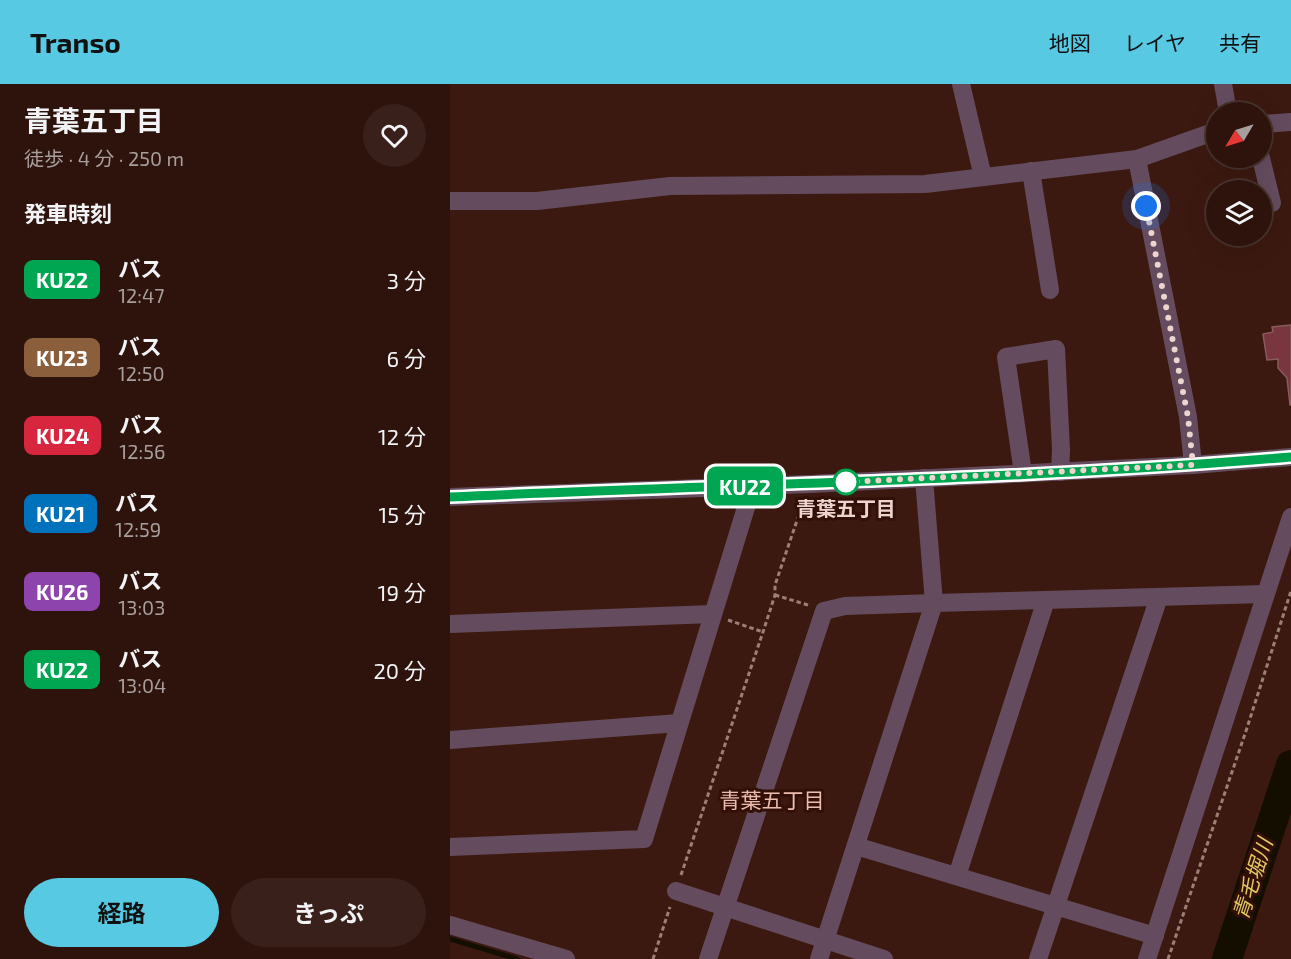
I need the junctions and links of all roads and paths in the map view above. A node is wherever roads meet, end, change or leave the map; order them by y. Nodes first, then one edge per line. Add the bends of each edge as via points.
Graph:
1 (961, 84) edge
2 (1223, 84) edge
3 (1226, 102) edge
4 (1291, 122) edge
5 (1272, 123) edge
6 (1206, 134) edge
7 (1137, 159) junction
8 (1031, 171) junction
9 (983, 177) junction
10 (450, 201) edge
11 (1050, 290) dead end
12 (1291, 457) edge
13 (1193, 465) junction
14 (1060, 472) junction
15 (1023, 473) junction
16 (924, 478) junction
17 (810, 484) junction
18 (450, 496) edge
19 (748, 501) dead end
20 (1291, 517) edge
21 (1291, 591) edge
22 (1265, 594) junction
23 (775, 595) junction
24 (1159, 597) junction
25 (1046, 600) junction
26 (934, 603) junction
27 (824, 611) junction
28 (712, 614) junction
29 (450, 624) edge
30 (763, 632) junction
31 (679, 723) junction
32 (450, 740) edge
33 (856, 846) junction
34 (450, 847) edge
35 (957, 876) junction
36 (676, 891) junction
37 (725, 907) junction
38 (1056, 907) junction
39 (450, 925) edge
40 (1155, 936) junction
41 (825, 940) junction
42 (566, 959) edge
43 (652, 959) edge
44 (708, 959) edge
45 (819, 959) edge
46 (884, 959) edge
47 (1038, 959) edge
48 (1148, 959) edge
49 (1168, 959) edge

1 - 9 street
2 - 3 street
4 - 5 street
6 - 7 street
7 - 8 street
7 - 13 street via 1188,417
8 - 9 street
8 - 11 street
9 - 10 street via 903,184 670,186 537,201
12 - 13 street
13 - 14 street
14 - 15 street
14 - 15 street via 1056,349 1006,357
15 - 16 street
16 - 17 street
16 - 26 street
17 - 18 street
17 - 23 path via 775,585
19 - 28 street
20 - 22 street
21 - 49 path
22 - 24 street
22 - 40 street
23 - 27 path
23 - 30 path
24 - 25 street
24 - 38 street
25 - 26 street
25 - 35 street
26 - 27 street via 845,606
26 - 33 street
27 - 37 street
28 - 29 street
28 - 30 path
28 - 31 street
30 - 36 path
31 - 32 street
31 - 34 street via 644,839
33 - 35 street
33 - 41 street
35 - 38 street
36 - 37 street
36 - 43 path
37 - 41 street
37 - 44 street
38 - 40 street
38 - 47 street
39 - 42 street
40 - 48 street
41 - 45 street
41 - 46 street

